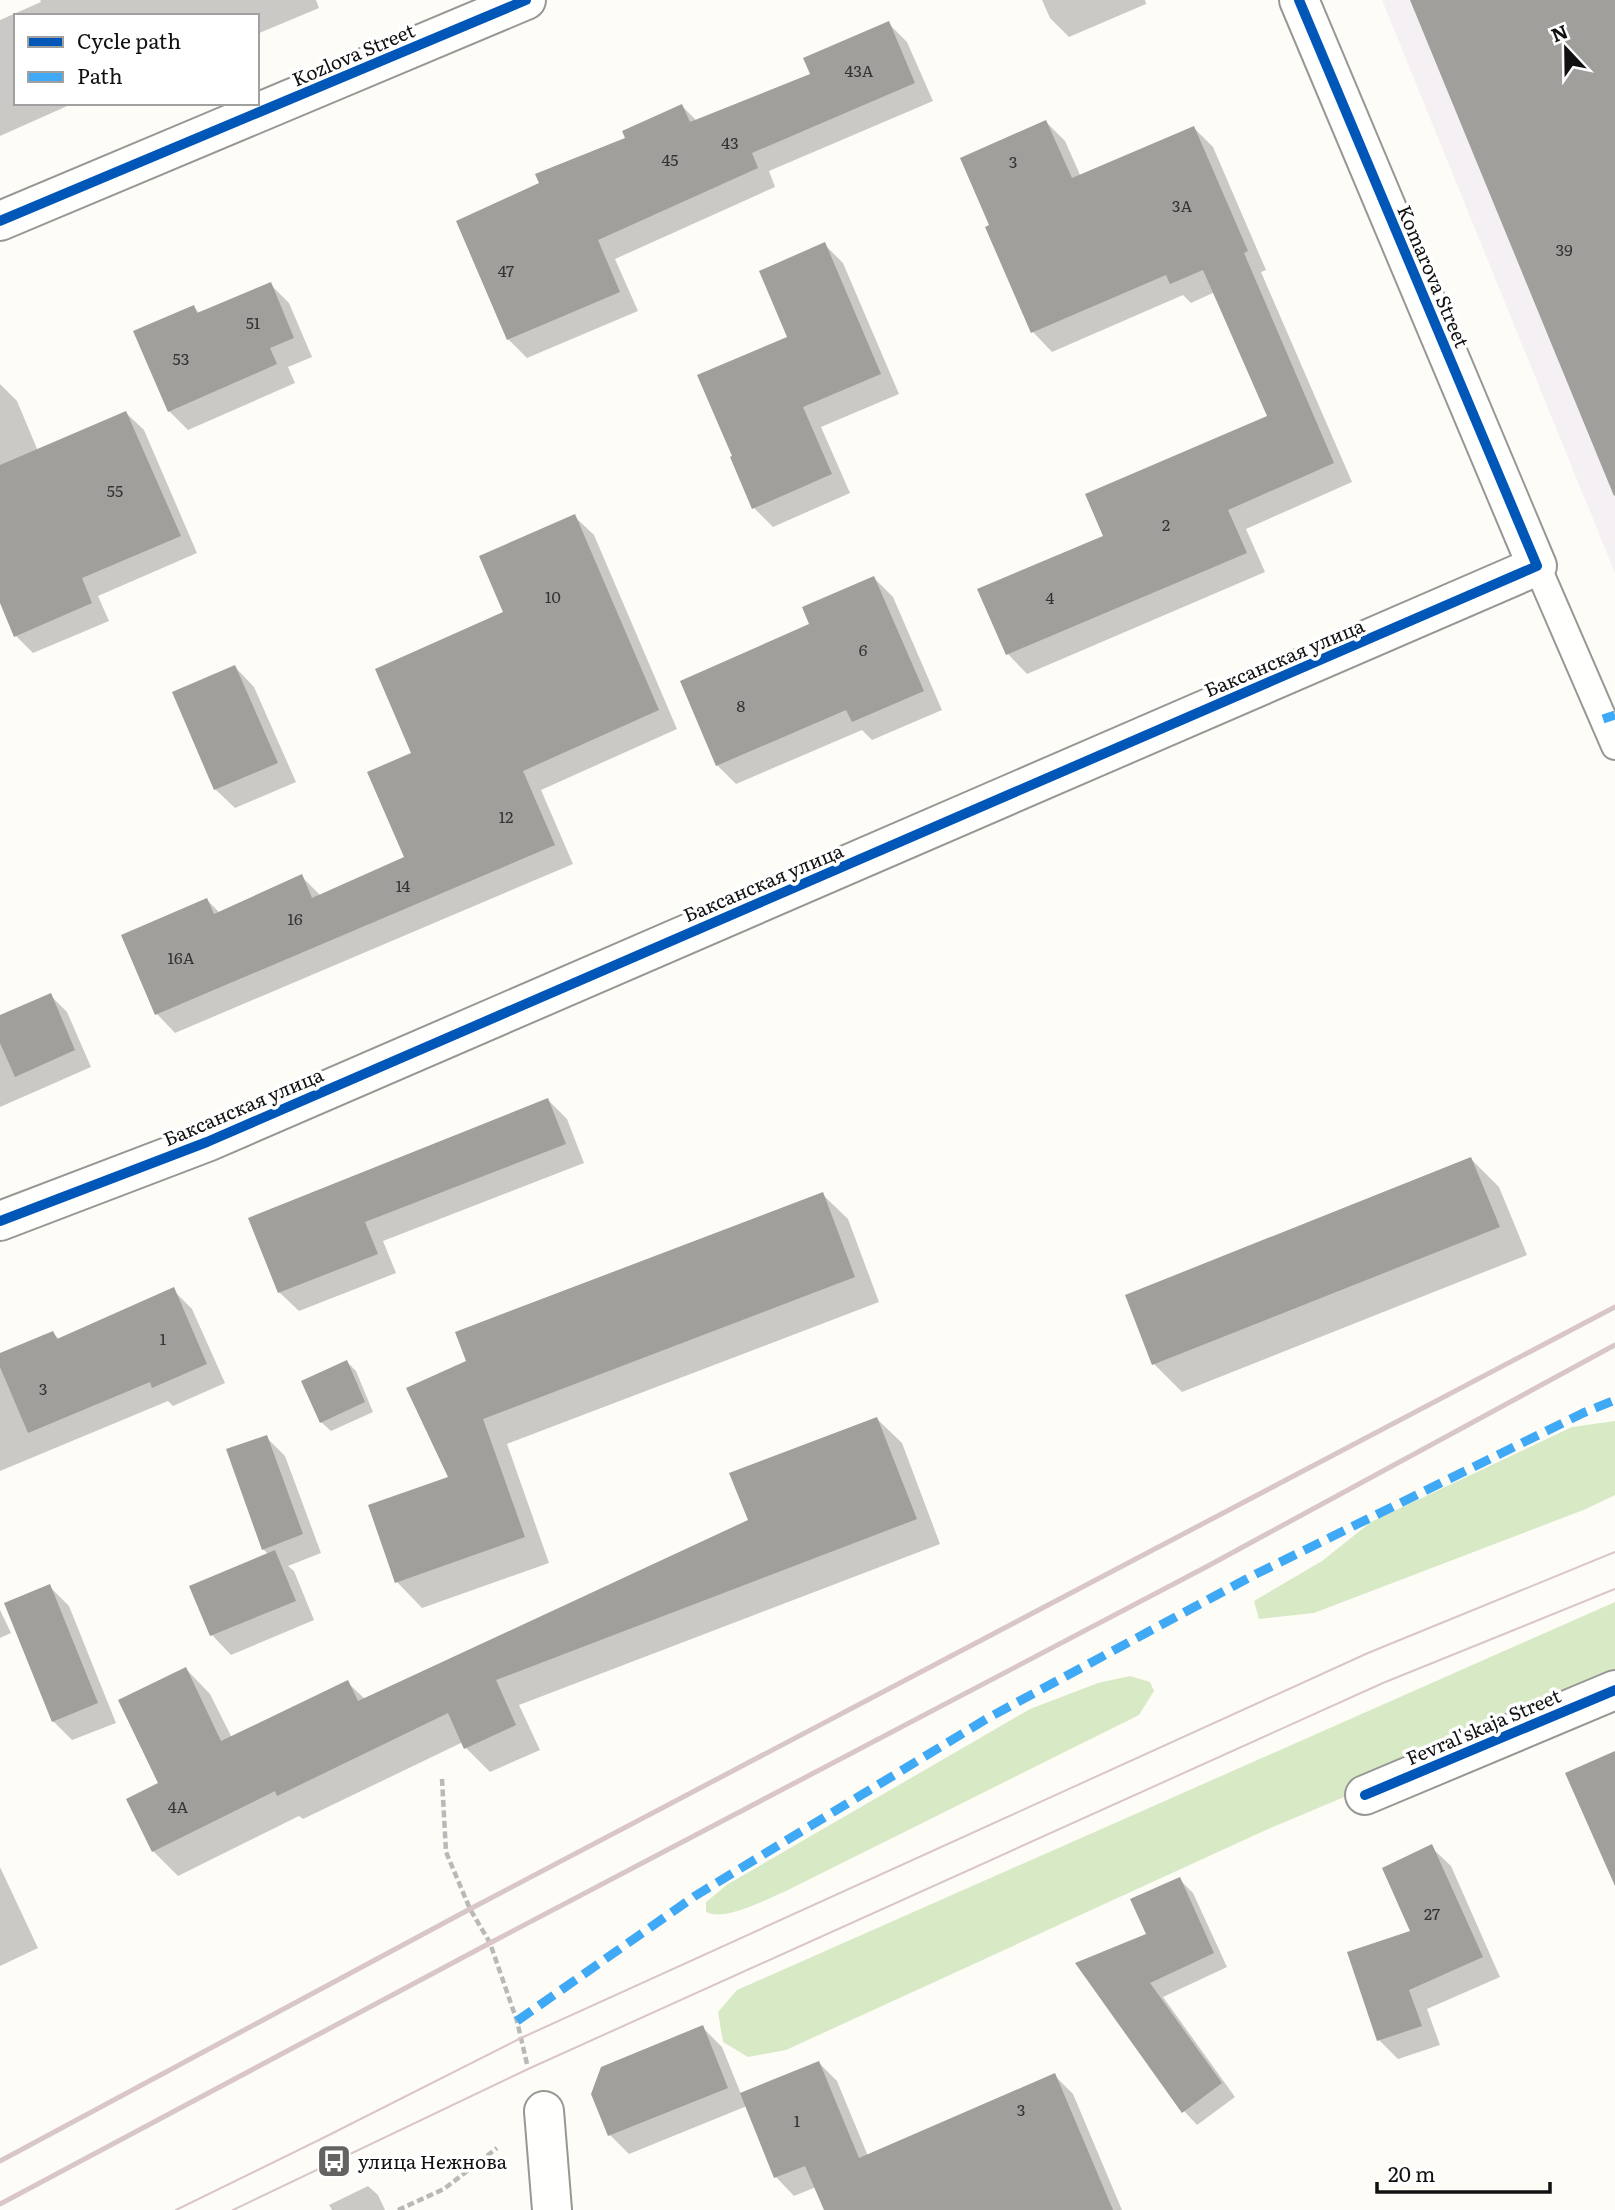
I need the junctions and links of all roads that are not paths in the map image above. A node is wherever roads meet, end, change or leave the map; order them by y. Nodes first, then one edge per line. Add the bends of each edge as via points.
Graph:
1 (526, 0) edge
2 (1299, 0) edge
3 (0, 221) edge
4 (1537, 566) junction
5 (1615, 746) edge
6 (0, 1221) edge
7 (1615, 1690) edge
8 (1366, 1795) dead end
9 (544, 2111) road end
10 (552, 2210) edge

1 - 3 street, Kozlova Street
2 - 4 street, Komarova Street
4 - 5 lane
4 - 6 street, Баксанская улица via 207,1142
7 - 8 street, Fevral'skaja Street
9 - 10 street

